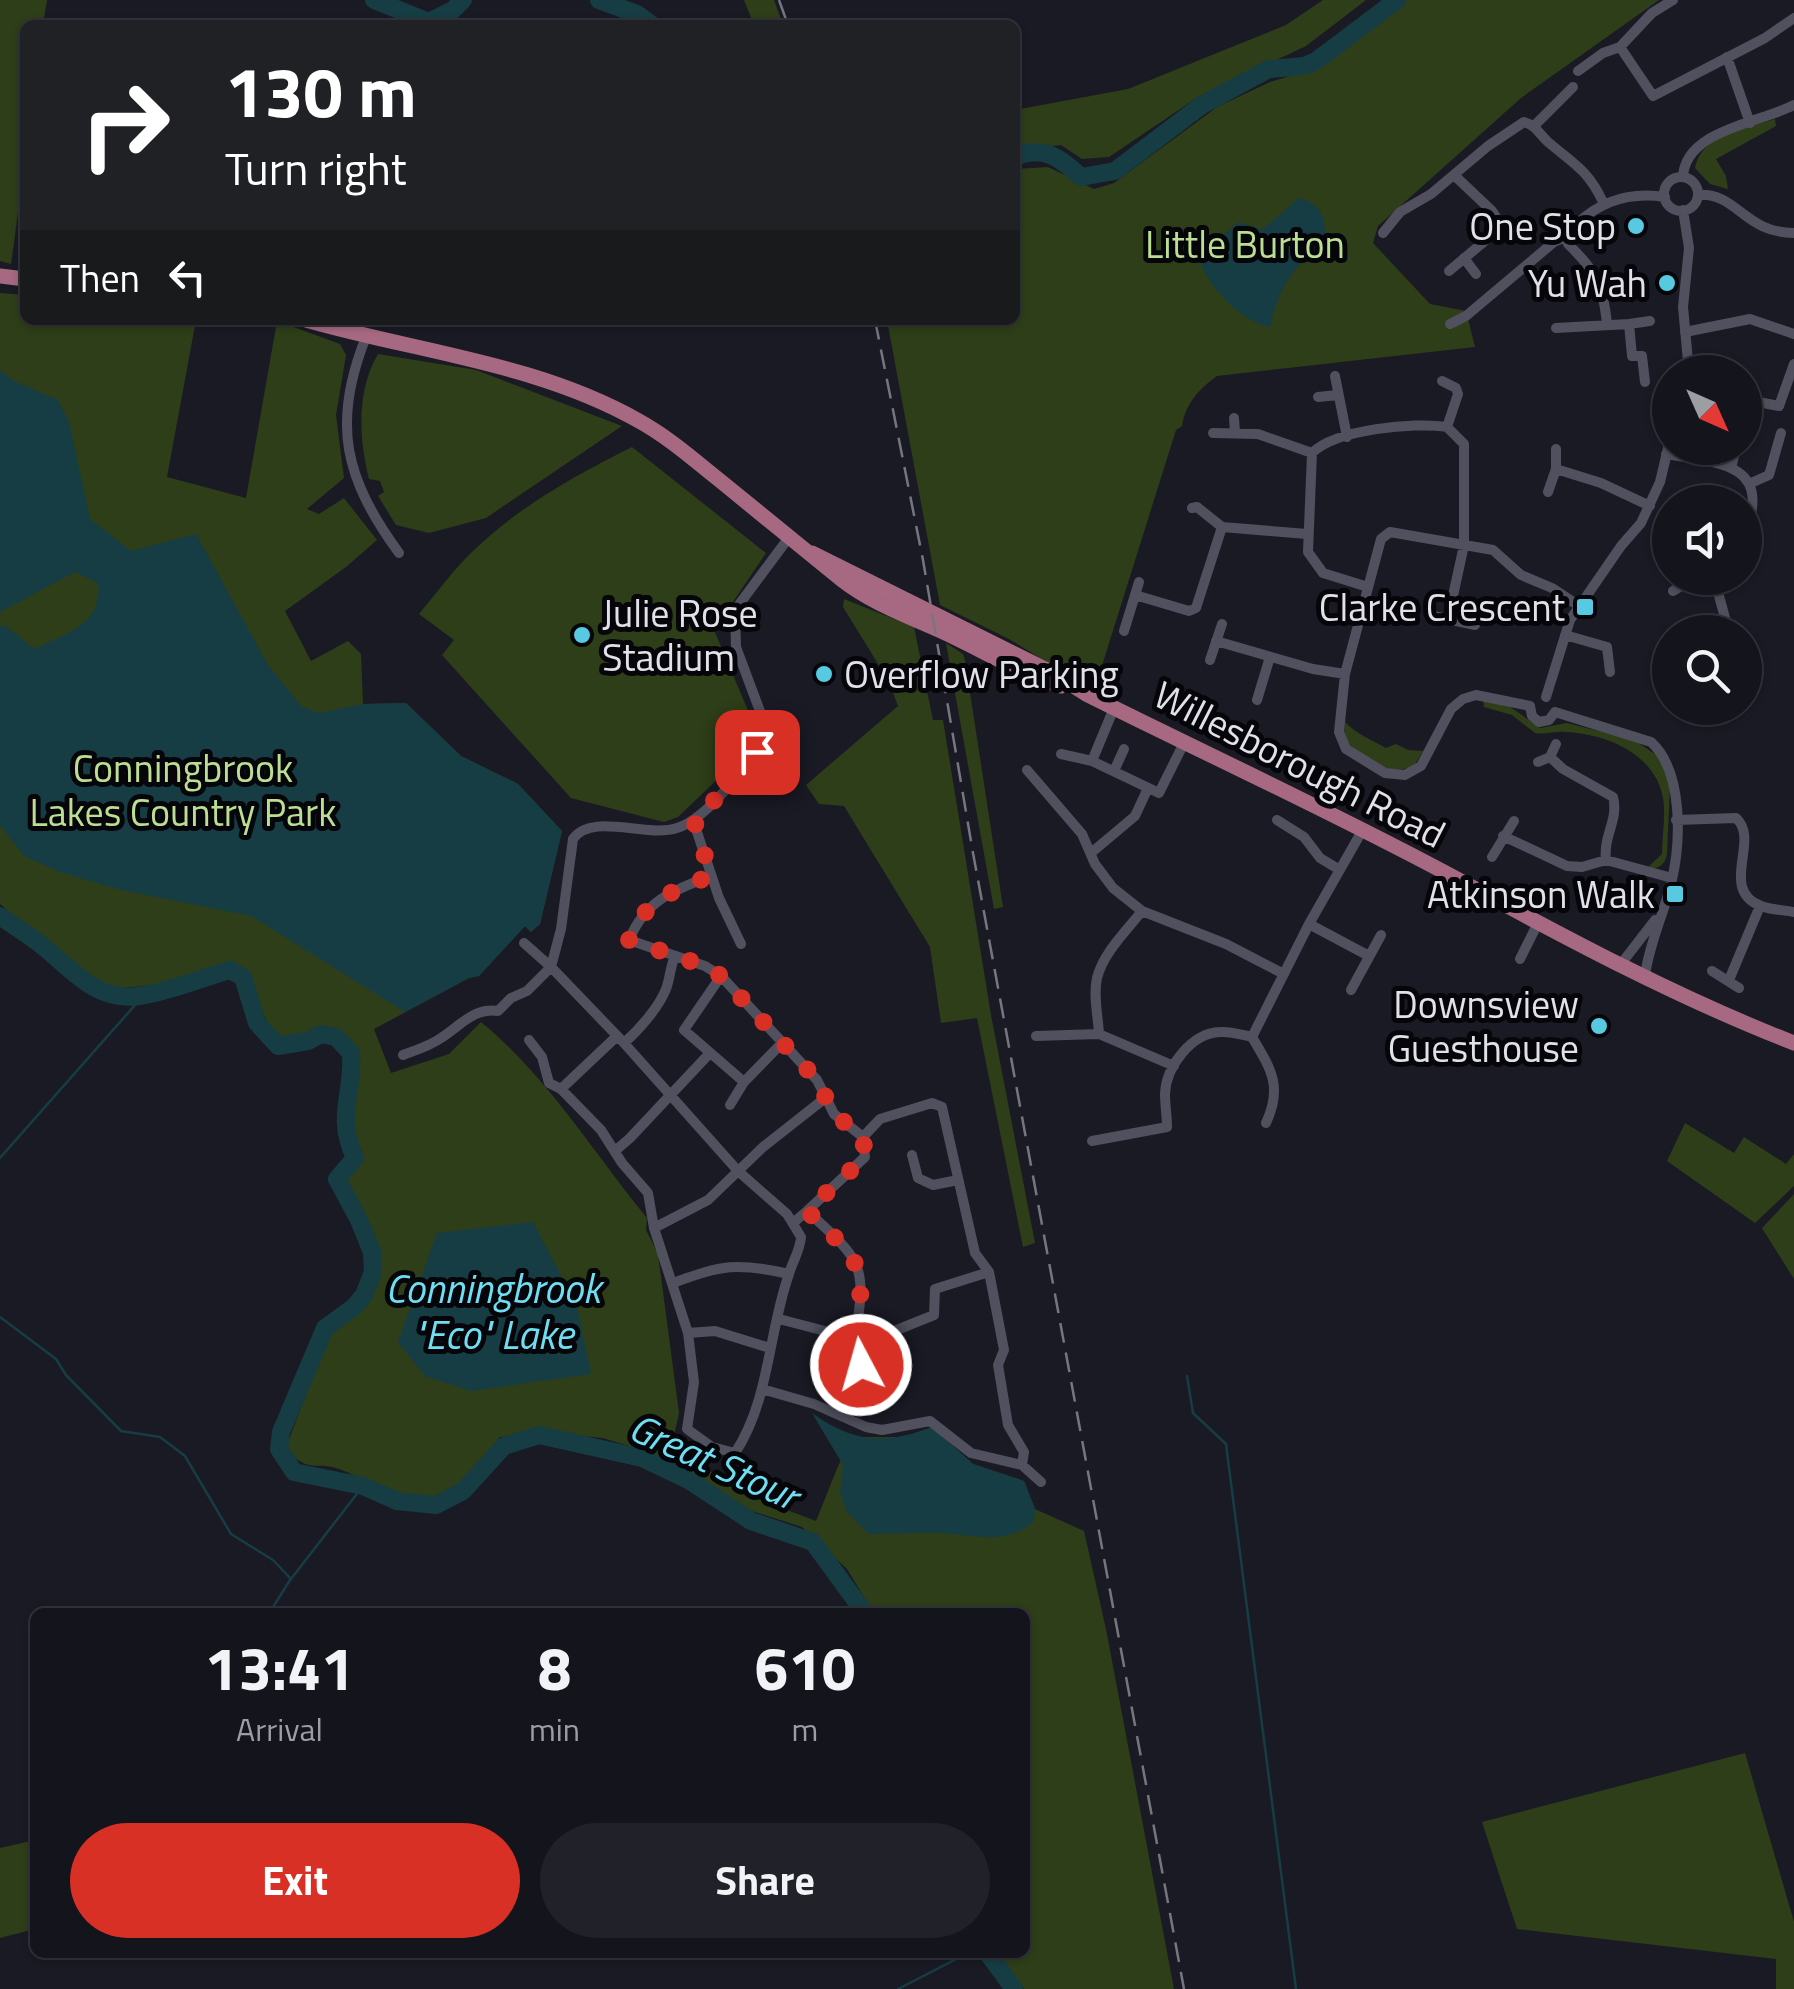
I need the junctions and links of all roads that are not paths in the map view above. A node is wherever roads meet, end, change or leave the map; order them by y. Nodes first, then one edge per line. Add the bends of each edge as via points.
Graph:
1 (1673, 0) edge
2 (1794, 18) edge
3 (1620, 46) junction
4 (1727, 57) junction
5 (1578, 71) dead end
6 (1572, 87) dead end
7 (1794, 104) edge
8 (1750, 123) junction
9 (1534, 126) junction
10 (1455, 176) junction
11 (1682, 177) junction
12 (1698, 195) junction
13 (1665, 197) junction
14 (1603, 202) junction
15 (1683, 210) junction
16 (1382, 233) dead end
17 (1794, 233) edge
18 (1566, 238) junction
19 (1464, 258) junction
20 (1448, 270) dead end
21 (1476, 274) dead end
22 (1650, 321) dead end
23 (1450, 324) dead end
24 (1607, 324) junction
25 (1630, 324) junction
26 (324, 325) edge
27 (1556, 328) dead end
28 (1685, 332) junction
29 (1794, 334) edge
30 (366, 337) junction
31 (1687, 355) edge
32 (1794, 364) edge
33 (1336, 376) dead end
34 (1442, 381) dead end
35 (1645, 382) dead end
36 (1338, 395) junction
37 (1318, 398) dead end
38 (1762, 403) edge
39 (1234, 418) dead end
40 (1447, 427) junction
41 (1213, 433) dead end
42 (1235, 433) junction
43 (1781, 433) dead end
44 (1346, 437) junction
45 (1556, 449) dead end
46 (1312, 453) junction
47 (1664, 465) edge
48 (1717, 465) edge
49 (1732, 465) edge
50 (1731, 468) junction
51 (1556, 469) junction
52 (1751, 483) joint
53 (1548, 492) dead end
54 (1650, 506) junction
55 (1192, 508) dead end
56 (1222, 527) junction
57 (1307, 534) junction
58 (790, 536) junction
59 (1464, 546) junction
60 (399, 553) dead end
61 (1139, 582) dead end
62 (1368, 587) junction
63 (1135, 596) junction
64 (1579, 606) junction
65 (1428, 615) dead end
66 (1448, 619) junction
67 (1222, 624) dead end
68 (1475, 626) dead end
69 (1124, 631) dead end
70 (1614, 634) dead end
71 (1564, 635) junction
72 (1216, 641) junction
73 (1608, 647) junction
74 (1270, 657) junction
75 (1210, 660) dead end
76 (1610, 672) dead end
77 (1345, 674) junction
78 (1546, 697) junction
79 (1257, 700) dead end
80 (1530, 706) junction
81 (1114, 708) junction
82 (1555, 712) junction
83 (1184, 742) junction
84 (1556, 744) dead end
85 (1124, 749) dead end
86 (1061, 754) dead end
87 (1550, 757) junction
88 (1092, 760) junction
89 (1538, 762) dead end
90 (1027, 770) dead end
91 (1114, 771) junction
92 (1148, 788) junction
93 (694, 820) junction
94 (1277, 820) dead end
95 (1676, 820) junction
96 (1514, 821) dead end
97 (1362, 831) junction
98 (1503, 836) junction
99 (1091, 852) junction
100 (1492, 857) dead end
101 (1606, 860) junction
102 (1340, 870) junction
103 (711, 876) junction
104 (1672, 878) junction
105 (1760, 906) junction
106 (1142, 911) junction
107 (1794, 912) edge
108 (1659, 915) junction
109 (1310, 924) junction
110 (1537, 925) junction
111 (1381, 935) dead end
112 (524, 944) dead end
113 (740, 944) dead end
114 (675, 956) junction
115 (1370, 956) junction
116 (1520, 960) dead end
117 (1621, 964) junction
118 (551, 967) junction
119 (1712, 971) dead end
120 (1284, 974) junction
121 (1644, 975) junction
122 (721, 976) junction
123 (1729, 980) junction
124 (1739, 988) dead end
125 (1351, 990) dead end
126 (1098, 1034) junction
127 (1036, 1036) dead end
128 (1252, 1036) junction
129 (529, 1040) dead end
130 (620, 1040) junction
131 (782, 1042) junction
132 (1794, 1043) edge
133 (709, 1054) junction
134 (403, 1055) dead end
135 (1174, 1066) junction
136 (744, 1082) junction
137 (561, 1089) junction
138 (670, 1098) junction
139 (824, 1099) junction
140 (730, 1105) dead end
141 (1266, 1123) dead end
142 (863, 1137) junction
143 (1092, 1141) dead end
144 (615, 1150) junction
145 (912, 1155) dead end
146 (738, 1170) junction
147 (958, 1180) junction
148 (807, 1211) junction
149 (793, 1223) junction
150 (654, 1228) junction
151 (989, 1272) junction
152 (788, 1274) junction
153 (673, 1283) junction
154 (779, 1319) junction
155 (688, 1332) junction
156 (861, 1341) junction
157 (770, 1348) junction
158 (762, 1389) junction
159 (848, 1418) junction
160 (1022, 1465) junction
161 (1041, 1482) dead end

1 - 3 street
2 - 4 street
3 - 4 street via 1652,96
3 - 5 street
4 - 8 street
6 - 9 street
7 - 8 street
8 - 11 street via 1704,141
9 - 10 street via 1524,122 1510,130
9 - 14 street via 1585,170
10 - 16 street via 1400,212
10 - 19 street via 1500,223
11 - 12 street
11 - 13 street via 1668,182
12 - 15 street
12 - 17 street via 1724,199 1773,232
13 - 14 street
13 - 15 street
14 - 18 street
15 - 28 street via 1690,248
18 - 23 street
18 - 24 street via 1603,288
19 - 20 street
19 - 21 street
22 - 25 street
24 - 25 street
24 - 27 street
25 - 35 street via 1632,356 1642,356
26 - 30 main road, Willesborough Road
28 - 29 street via 1750,319
28 - 31 street
30 - 58 main road, Willesborough Road via 476,360 608,404 656,430
30 - 60 street via 353,368 348,448 365,503
32 - 38 street via 1779,406
33 - 36 street
34 - 40 street via 1458,394
36 - 37 street
36 - 44 street
39 - 42 street
40 - 44 street via 1405,425
40 - 59 street via 1464,444
41 - 42 street
42 - 46 street
43 - 52 street via 1769,475
44 - 46 street
45 - 51 street
46 - 57 street
47 - 54 street
48 - 50 street
49 - 50 street
50 - 52 street
51 - 53 street
51 - 54 street
54 - 64 street
55 - 56 street
56 - 57 street
56 - 63 street via 1196,608
57 - 62 street via 1318,569
58 - 81 main road, Willesborough Road via 910,609
58 - 93 street via 736,610 736,647 767,730 733,782
59 - 62 street via 1386,532
59 - 64 street via 1497,552 1524,576
59 - 66 street
61 - 63 street
62 - 77 street
63 - 69 street
64 - 71 street
65 - 66 street
66 - 68 street
67 - 72 street
70 - 73 street
71 - 73 street
71 - 78 street
72 - 74 street
72 - 75 street
73 - 76 street
74 - 77 street
74 - 79 street
77 - 80 street via 1340,741 1356,758 1395,776 1418,769 1463,699
78 - 80 street
78 - 82 street
80 - 82 street via 1539,722
81 - 83 main road, Willesborough Road
81 - 88 street
82 - 95 street via 1638,736 1660,751 1673,774
83 - 92 street via 1159,793
83 - 97 main road, Willesborough Road
84 - 87 street
85 - 91 street
86 - 88 street
87 - 89 street
87 - 101 street via 1613,797
88 - 91 street
90 - 99 street
91 - 92 street
92 - 99 street via 1134,816
93 - 103 street
93 - 118 street via 652,833 593,825 579,830
94 - 102 street
95 - 104 street
95 - 105 street via 1742,823 1741,887
96 - 98 street
97 - 102 street
97 - 110 main road, Willesborough Road
98 - 100 street
98 - 101 street via 1564,866
99 - 106 street via 1104,878
101 - 104 street
102 - 109 street
103 - 113 street
103 - 114 street via 666,896 638,918 629,940
104 - 108 street
105 - 107 street
105 - 123 street
106 - 120 street
106 - 126 street via 1097,976
108 - 117 street
108 - 121 street
109 - 115 street
109 - 120 street
110 - 116 street
110 - 117 main road, Willesborough Road
111 - 115 street
112 - 118 street
114 - 122 street
114 - 130 street via 667,988 636,1033
115 - 125 street
117 - 121 main road, Willesborough Road
118 - 130 street
118 - 134 street via 498,1010 474,1014 439,1040
119 - 123 street
120 - 128 street
121 - 132 main road, Willesborough Road
122 - 131 street
122 - 133 street via 684,1030
123 - 124 street
126 - 127 street
126 - 135 street
128 - 135 street via 1206,1034
128 - 141 street via 1275,1084 1276,1102
129 - 137 street via 542,1057 548,1083
130 - 137 street
130 - 138 street
131 - 136 street
131 - 139 street via 817,1080
133 - 136 street
133 - 138 street
135 - 143 street via 1164,1091 1167,1127
136 - 140 street
137 - 144 street
138 - 144 street
138 - 146 street
139 - 142 street
139 - 146 street
142 - 147 street via 880,1119 932,1103 942,1107
142 - 148 street via 865,1157
144 - 150 street via 646,1189
145 - 147 street via 918,1178 933,1185
146 - 149 street
146 - 150 street via 708,1200
147 - 151 street via 975,1253
148 - 149 street
148 - 156 street via 859,1268
149 - 152 street via 802,1237
150 - 153 street
151 - 156 street via 935,1289 934,1315
151 - 160 street via 1004,1350 1000,1388 1008,1425 1024,1452
152 - 153 street via 720,1266
152 - 154 street
153 - 155 street
154 - 156 street
154 - 157 street
155 - 157 street via 715,1332
155 - 158 street via 694,1382 687,1429 712,1448 735,1454
156 - 159 street
157 - 158 street
158 - 159 street
159 - 160 street via 894,1430 930,1421 971,1454
160 - 161 street

